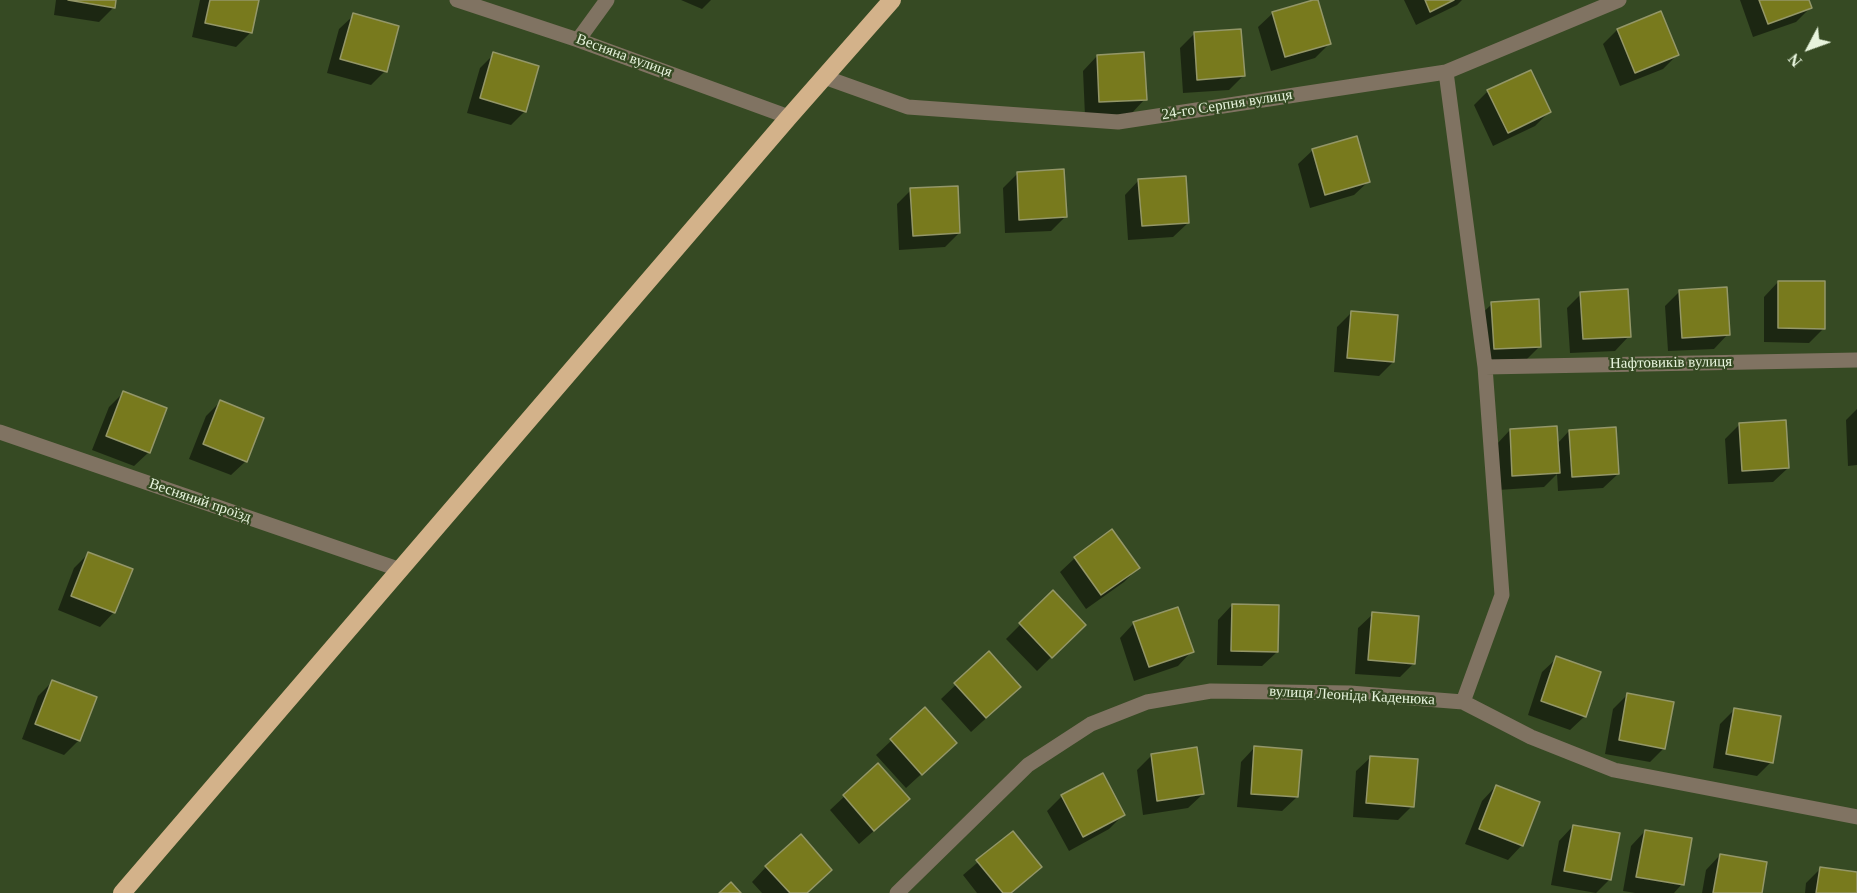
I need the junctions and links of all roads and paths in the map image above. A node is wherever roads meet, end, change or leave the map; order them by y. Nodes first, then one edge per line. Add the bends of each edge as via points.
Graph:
1 (457, 0) edge
2 (607, 0) edge
3 (892, 0) edge
4 (1619, 0) edge
5 (578, 40) junction
6 (1446, 72) junction
7 (824, 77) junction
8 (789, 117) junction
9 (1857, 360) edge
10 (1485, 367) junction
11 (0, 432) edge
12 (401, 570) junction
13 (1463, 702) junction
14 (1857, 817) edge
15 (122, 893) edge
16 (897, 893) edge

1 - 5 street, Весняна вулиця
2 - 5 street
3 - 7 highway
4 - 6 street, 24-го Серпня вулиця
5 - 8 street, Весняна вулиця
6 - 7 street, 24-го Серпня вулиця via 1118,122 908,107
6 - 10 street
7 - 8 highway
8 - 12 highway
9 - 10 street, Нафтовиків вулиця
10 - 13 street via 1502,594
11 - 12 street, Весняний проїзд
12 - 15 highway
13 - 14 street, вулиця Леоніда Каденюка via 1531,736 1614,770
13 - 16 street, вулиця Леоніда Каденюка via 1350,693 1211,691 1147,702 1091,724 1028,765

